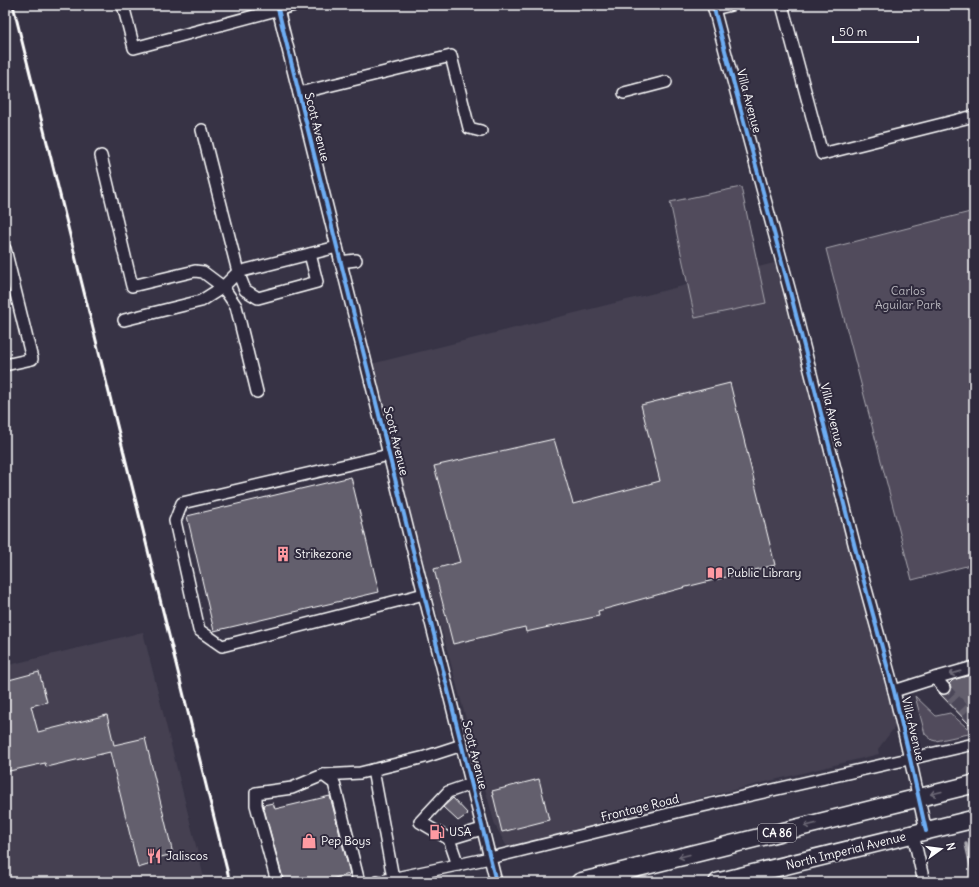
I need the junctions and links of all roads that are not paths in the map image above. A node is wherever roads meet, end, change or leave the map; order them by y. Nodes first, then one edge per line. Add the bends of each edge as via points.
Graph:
1 (123, 5) edge
2 (295, 5) edge
3 (732, 5) edge
4 (782, 5) edge
5 (278, 7) edge
6 (714, 7) edge
7 (666, 82) dead end
8 (299, 93) junction
9 (624, 93) dead end
10 (974, 116) edge
11 (202, 130) dead end
12 (481, 131) dead end
13 (101, 156) dead end
14 (337, 247) junction
15 (5, 249) edge
16 (310, 254) junction
17 (356, 260) dead end
18 (340, 262) junction
19 (238, 272) junction
20 (8, 274) edge
21 (223, 287) junction
22 (124, 320) dead end
23 (5, 365) edge
24 (257, 392) dead end
25 (389, 455) junction
26 (424, 594) junction
27 (974, 667) edge
28 (935, 678) junction
29 (944, 688) tunnel mouth
30 (894, 691) junction
31 (974, 744) edge
32 (462, 745) junction
33 (910, 759) junction
34 (373, 770) junction
35 (323, 775) junction
36 (471, 784) junction
37 (974, 784) edge
38 (918, 798) junction
39 (974, 819) edge
40 (482, 828) junction
41 (919, 832) junction
42 (448, 839) junction
43 (490, 858) junction
44 (458, 865) junction
45 (393, 878) junction
46 (277, 882) edge
47 (359, 882) edge
48 (376, 882) edge
49 (496, 882) edge
50 (580, 882) edge
51 (718, 882) edge
52 (924, 882) edge

1 - 5 street via 134,48
2 - 5 street
3 - 6 street
4 - 10 street via 822,154
5 - 8 street, Scott Avenue
6 - 30 street, Villa Avenue
7 - 9 street
8 - 12 street via 451,56 469,128
8 - 14 street, Scott Avenue
11 - 19 street
13 - 21 street via 132,286 195,271 203,272
14 - 16 street
14 - 18 street, Scott Avenue
15 - 20 street
16 - 19 street
16 - 19 street via 317,282 258,298 245,290
17 - 18 street
18 - 25 street, Scott Avenue
19 - 21 street
20 - 23 street via 32,359
21 - 22 street via 201,301
21 - 24 street via 236,306
25 - 26 street, Scott Avenue
25 - 26 street via 182,503 175,521 199,630 222,646
26 - 32 street, Scott Avenue
27 -> 28 street
28 - 29 street
28 - 30 street
30 - 33 street, Villa Avenue
31 - 33 street, Frontage Road
32 - 34 street
32 - 36 street, Scott Avenue
33 - 38 street, Villa Avenue
33 - 43 street, Frontage Road
34 - 35 street
34 - 45 street
35 - 46 street via 292,788 256,793 256,805
35 - 47 street via 334,784
36 - 40 street, Scott Avenue
36 - 42 street via 448,792 420,822
37 -> 38 highway, CA 86
38 - 41 street, Villa Avenue
38 -> 50 highway, CA 86
39 - 41 highway, North Imperial Avenue
40 - 42 street
40 - 43 street, Scott Avenue
41 - 51 highway, North Imperial Avenue
41 - 52 street, Villa Avenue
42 - 44 street
43 - 44 street, Frontage Road
43 - 49 street, Scott Avenue
44 - 45 street, Frontage Road
45 - 48 street, Frontage Road

